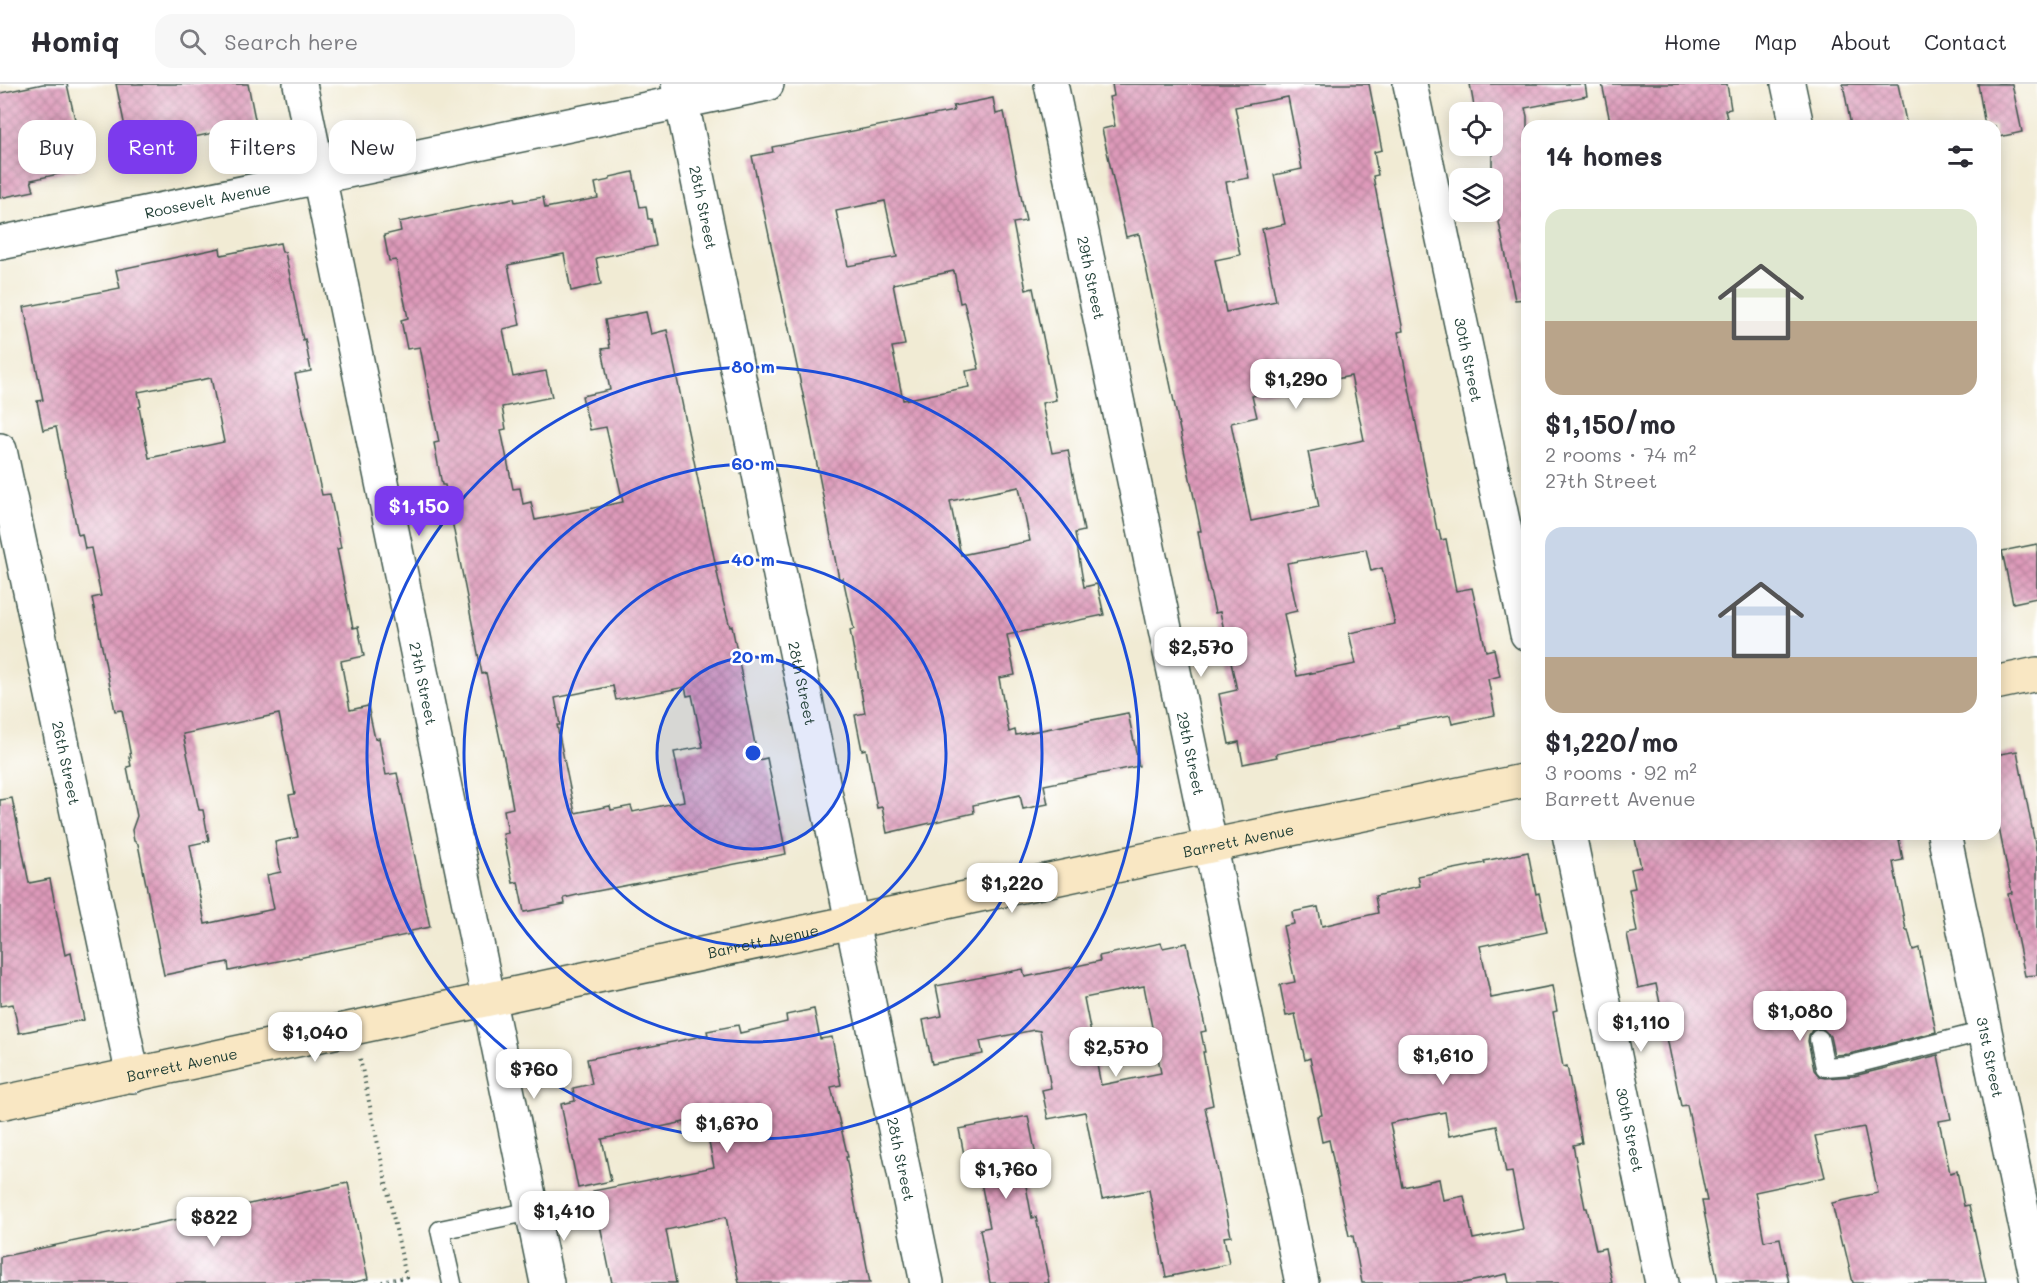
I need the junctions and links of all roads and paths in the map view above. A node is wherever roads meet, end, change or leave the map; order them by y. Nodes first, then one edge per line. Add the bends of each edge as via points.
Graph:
1 (300, 84) edge
2 (766, 84) edge
3 (1051, 84) edge
4 (1410, 84) edge
5 (1788, 84) edge
6 (680, 93) edge
7 (1796, 120) edge
8 (319, 177) junction
9 (0, 243) edge
10 (0, 450) edge
11 (1521, 606) edge
12 (2037, 674) edge
13 (2001, 682) edge
14 (1521, 781) edge
15 (1570, 840) edge
16 (1945, 840) edge
17 (1210, 846) junction
18 (853, 922) junction
19 (488, 1000) junction
20 (354, 1029) junction
21 (1985, 1032) junction
22 (1819, 1039) dead end
23 (133, 1076) junction
24 (0, 1103) edge
25 (532, 1211) junction
26 (2037, 1281) edge
27 (377, 1283) edge
28 (452, 1283) edge
29 (547, 1283) edge
30 (927, 1283) edge
31 (1302, 1283) edge
32 (1662, 1283) edge

1 - 8 street, 27th Street
2 - 6 street, Roosevelt Avenue
3 - 17 street, 29th Street
4 - 11 street, 30th Street
5 - 7 street
6 - 8 street, Roosevelt Avenue
6 - 18 street, 28th Street
8 - 9 street, Roosevelt Avenue
8 - 19 street, 27th Street
10 - 23 street, 26th Street
12 - 13 main road
14 - 17 main road, Barrett Avenue
15 - 32 street, 30th Street
16 - 21 street, 31st Street
17 - 18 main road, Barrett Avenue
17 - 31 street, 29th Street
18 - 19 main road, Barrett Avenue
18 - 30 street, 28th Street
19 - 20 main road, Barrett Avenue
19 - 25 street, 27th Street
20 - 23 main road, Barrett Avenue
20 - 27 path via 406,1277
21 - 22 lane via 1851,1065 1825,1067
21 - 26 street, 31st Street
23 - 24 main road, Barrett Avenue
25 - 28 lane via 440,1230
25 - 29 street, 27th Street

